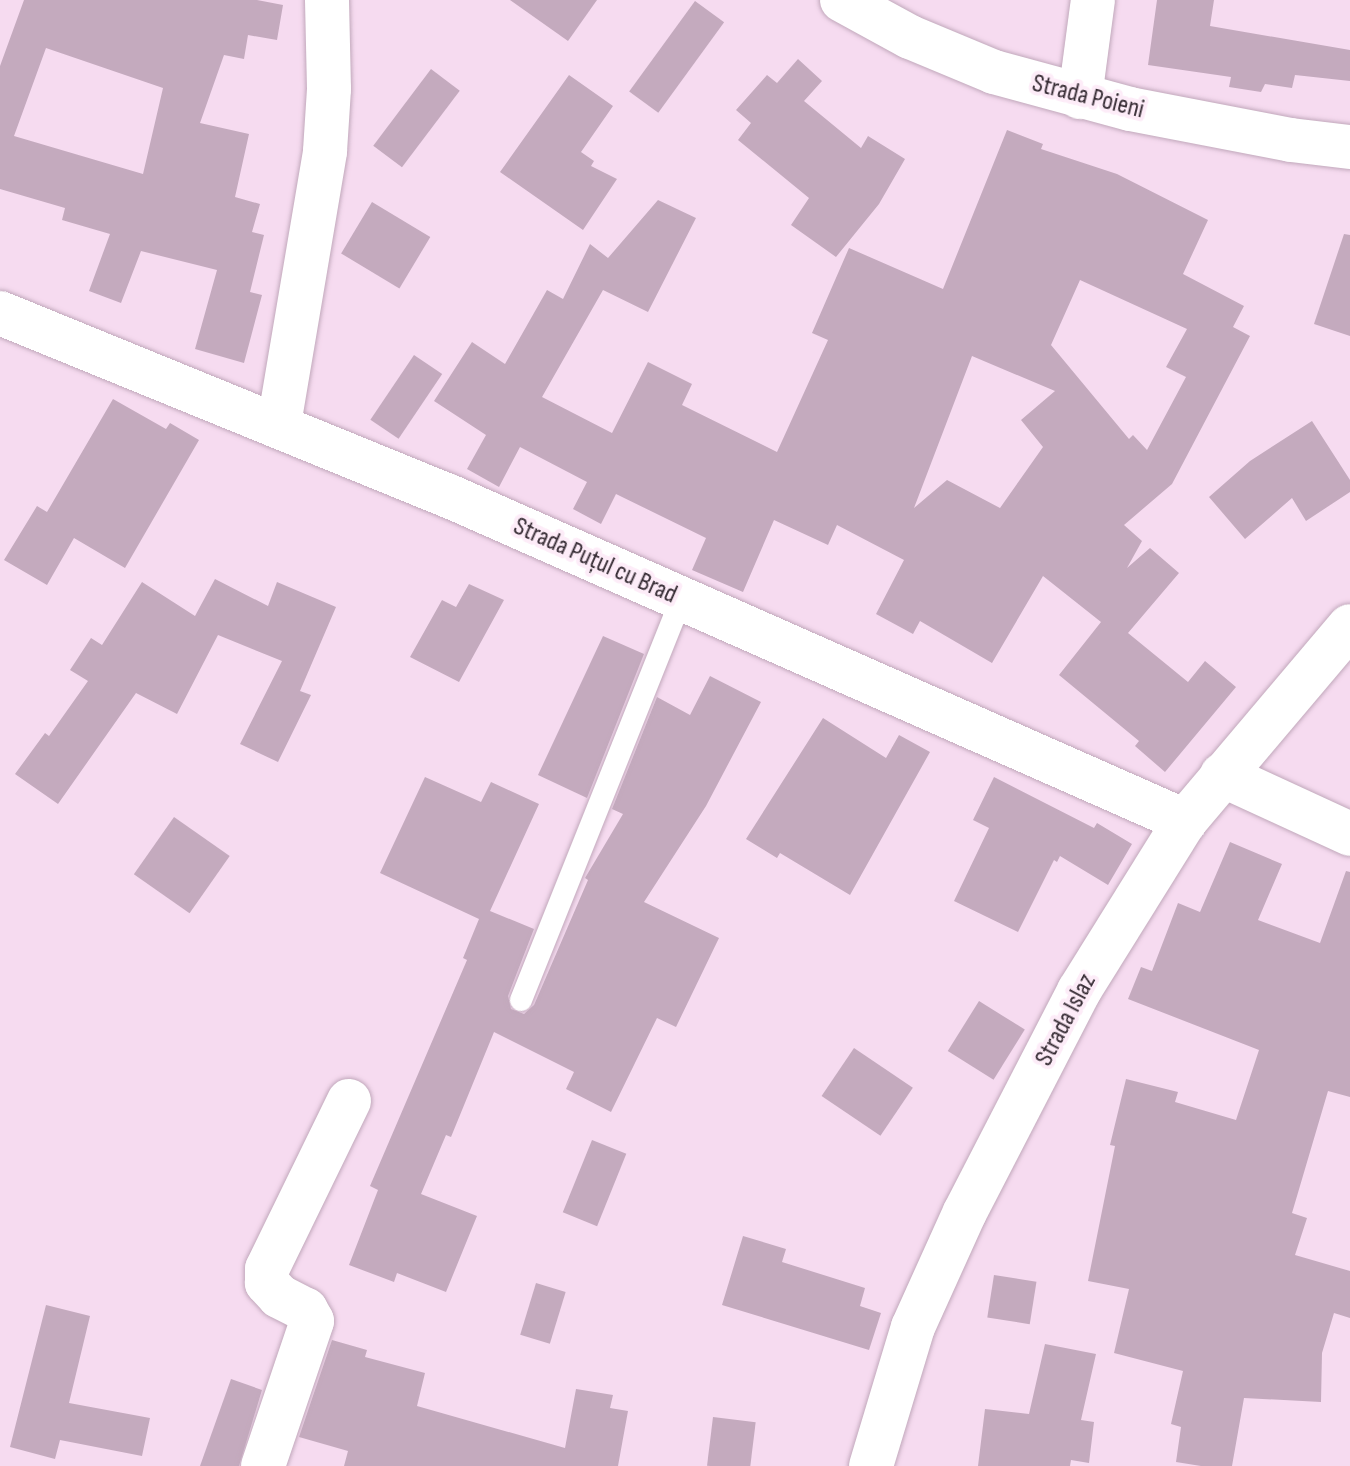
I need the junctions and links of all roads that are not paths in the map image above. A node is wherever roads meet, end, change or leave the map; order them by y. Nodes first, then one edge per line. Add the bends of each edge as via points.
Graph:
1 (327, 0) edge
2 (842, 0) edge
3 (1093, 0) edge
4 (1080, 97) junction
5 (1350, 147) edge
6 (0, 313) edge
7 (279, 424) junction
8 (681, 599) junction
9 (1350, 626) edge
10 (1222, 775) junction
11 (1185, 821) junction
12 (1350, 834) edge
13 (521, 1000) dead end
14 (349, 1101) dead end
15 (263, 1466) edge
16 (871, 1466) edge

1 - 7 street via 325,151
2 - 4 street, Strada Poieni via 910,37 994,72
3 - 4 street
4 - 5 street, Strada Poieni
6 - 7 street, Strada Puțul cu Brad
7 - 8 street, Strada Puțul cu Brad
8 - 11 street, Strada Puțul cu Brad
8 - 13 lane
9 - 10 street, Strada Islaz
10 - 11 street, Strada Islaz
10 - 12 street
11 - 16 street, Strada Islaz via 1079,991 965,1212 913,1327
14 - 15 street via 267,1269 267,1283 306,1310 312,1321

